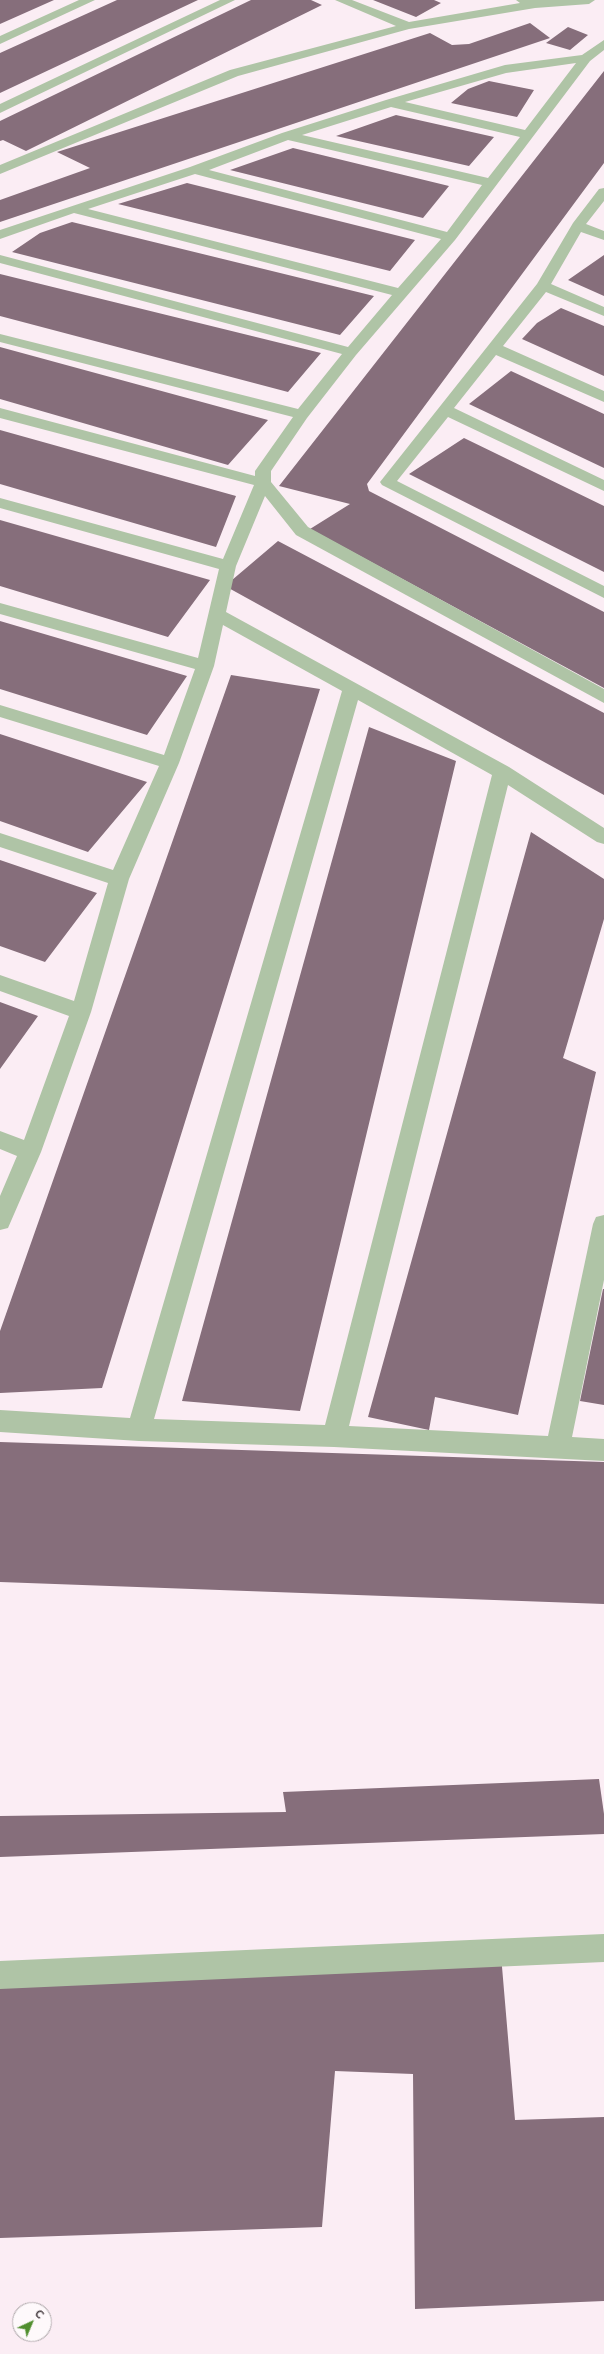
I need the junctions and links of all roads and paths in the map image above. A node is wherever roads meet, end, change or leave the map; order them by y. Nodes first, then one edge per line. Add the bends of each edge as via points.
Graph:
1 (89, 0) edge
2 (229, 0) edge
3 (342, 0) edge
4 (522, 0) edge
5 (589, 0) edge
6 (535, 4) junction
7 (408, 26) junction
8 (0, 40) edge
9 (604, 44) edge
10 (586, 58) junction
11 (390, 103) junction
12 (0, 109) edge
13 (529, 135) junction
14 (287, 136) junction
15 (0, 170) edge
16 (195, 170) junction
17 (490, 183) junction
18 (604, 192) edge
19 (73, 209) junction
20 (578, 226) junction
21 (0, 235) edge
22 (604, 236) edge
23 (450, 237) junction
24 (0, 259) edge
25 (542, 286) junction
26 (401, 293) junction
27 (604, 312) edge
28 (0, 338) edge
29 (494, 348) junction
30 (351, 352) junction
31 (604, 397) edge
32 (444, 409) junction
33 (0, 413) edge
34 (302, 415) junction
35 (263, 483) junction
36 (604, 486) edge
37 (0, 503) edge
38 (228, 566) junction
39 (604, 593) edge
40 (0, 608) edge
41 (217, 614) junction
42 (205, 666) junction
43 (352, 688) junction
44 (604, 698) edge
45 (0, 711) edge
46 (170, 763) junction
47 (502, 772) junction
48 (604, 837) edge
49 (0, 840) edge
50 (119, 879) junction
51 (0, 983) edge
52 (81, 1012) junction
53 (0, 1140) edge
54 (30, 1152) junction
55 (0, 1221) edge
56 (604, 1224) edge
57 (0, 1422) edge
58 (139, 1430) junction
59 (334, 1436) junction
60 (558, 1448) junction
61 (604, 1450) edge
62 (604, 1948) edge
63 (0, 1975) edge

1 - 8 lane
2 - 12 lane
3 - 7 lane
4 - 6 lane
5 - 6 lane
6 - 7 lane
7 - 15 lane via 234,73
9 - 10 lane
10 - 11 lane via 505,69
10 - 13 lane
11 - 13 lane
11 - 14 lane
13 - 17 lane
14 - 16 lane
14 - 17 lane
16 - 19 lane
16 - 23 lane
17 - 23 lane
18 - 20 lane
19 - 21 lane
19 - 26 lane
20 - 22 lane
20 - 25 lane
23 - 26 lane
24 - 30 lane
25 - 27 lane
25 - 29 lane
26 - 30 lane
28 - 34 lane
29 - 31 lane
29 - 32 lane
30 - 34 lane
32 - 36 lane
32 - 39 lane via 388,482
33 - 35 lane
34 - 35 lane via 263,471
35 - 38 lane
35 - 44 lane via 302,532
37 - 38 lane
38 - 41 lane
40 - 42 lane
41 - 42 lane
41 - 43 lane
42 - 46 lane
43 - 47 lane
43 - 58 lane
45 - 46 lane
46 - 50 lane
47 - 48 lane
47 - 59 lane
49 - 50 lane
50 - 52 lane
51 - 52 lane
52 - 54 lane
53 - 54 lane
54 - 55 lane
56 - 60 lane
57 - 58 lane
58 - 59 lane
59 - 60 lane
60 - 61 lane
62 - 63 lane

